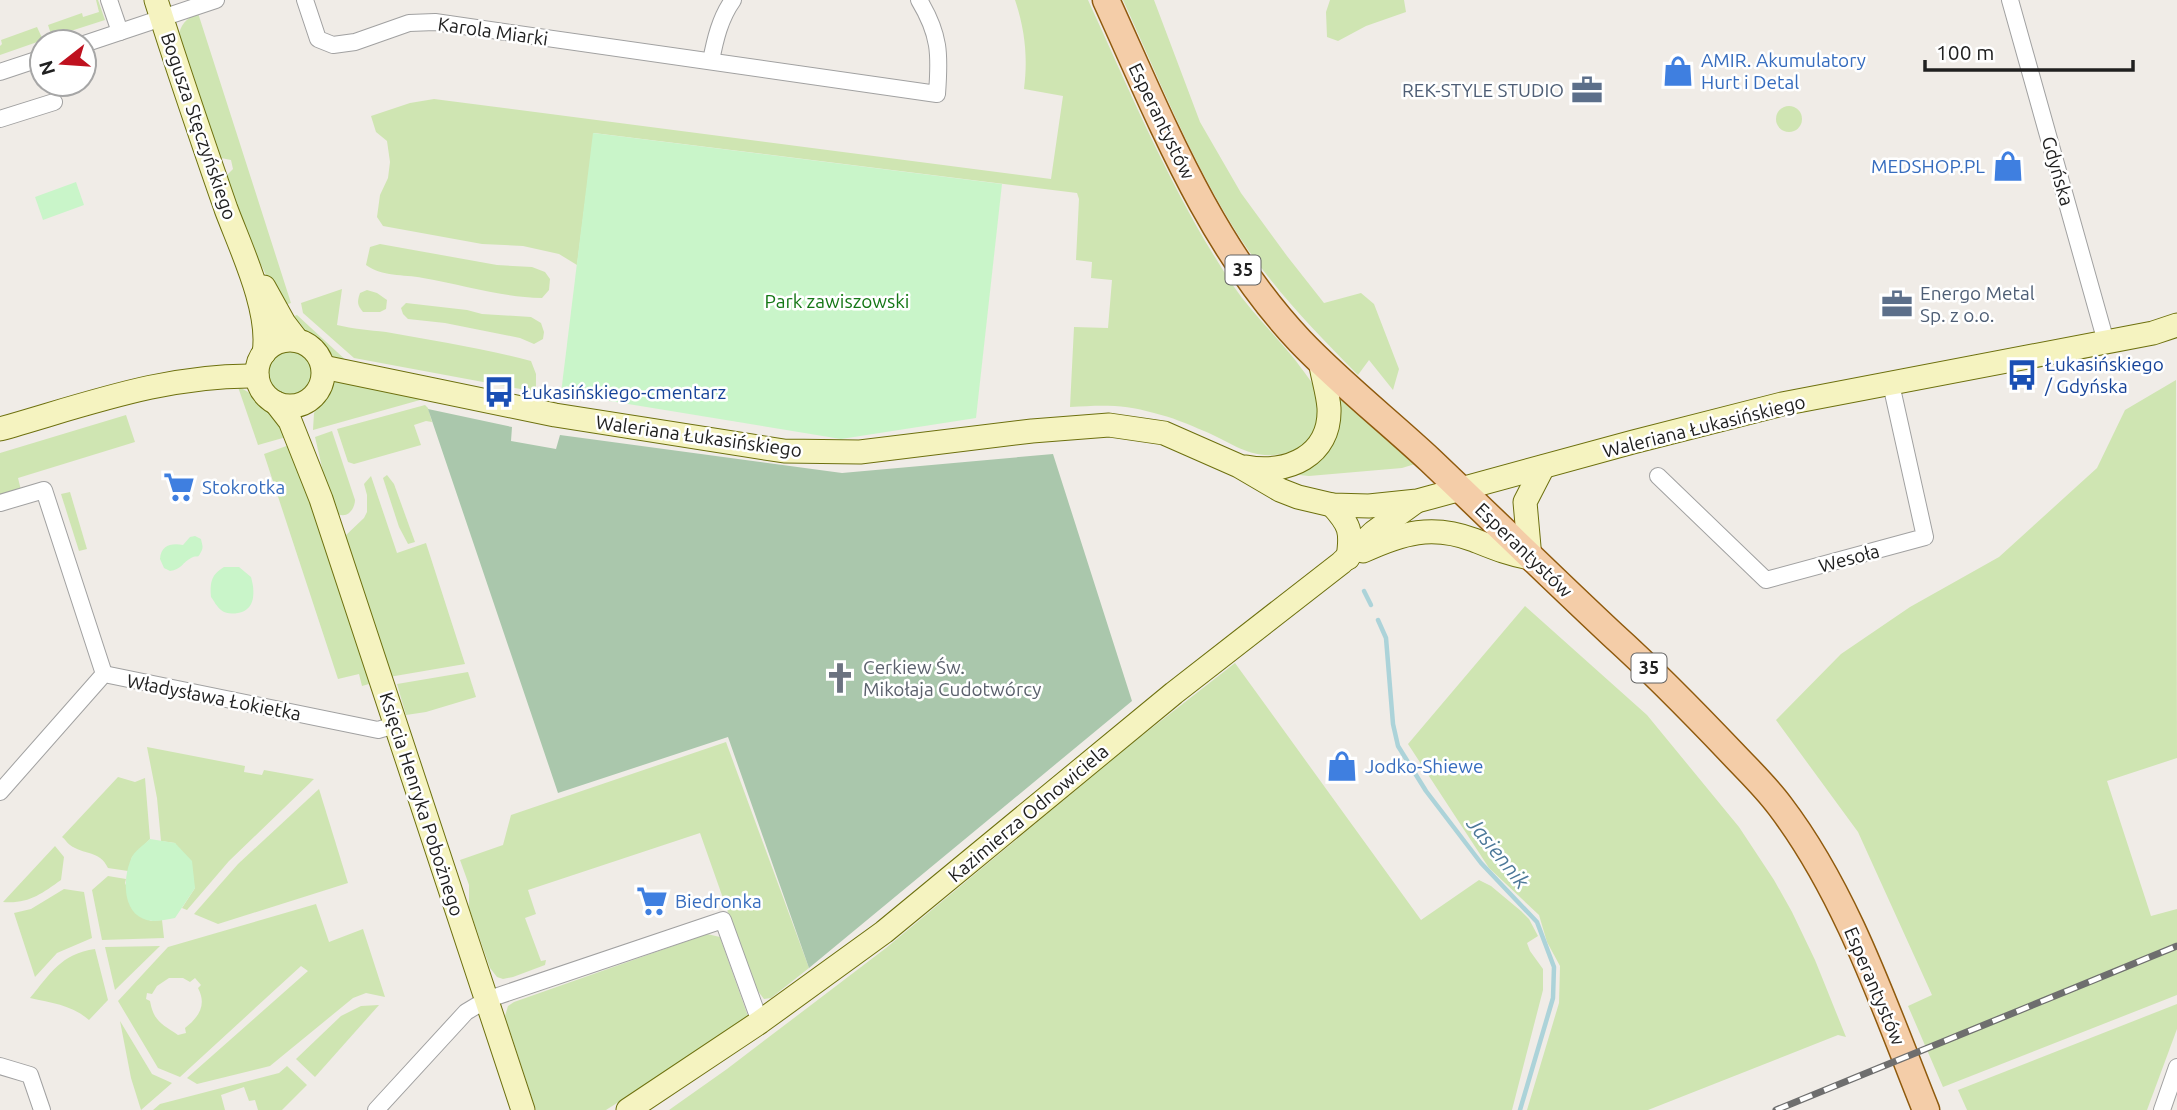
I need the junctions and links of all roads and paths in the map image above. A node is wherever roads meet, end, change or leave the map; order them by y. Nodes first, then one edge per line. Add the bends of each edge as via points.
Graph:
1 (109, 0) edge
2 (216, 0) edge
3 (305, 0) edge
4 (733, 0) edge
5 (919, 0) edge
6 (1105, 0) edge
7 (2010, 0) edge
8 (159, 9) edge
9 (120, 32) junction
10 (98, 39) edge
11 (711, 61) junction
12 (28, 63) edge
13 (0, 72) edge
14 (54, 102) dead end
15 (0, 120) edge
16 (243, 251) junction
17 (2177, 326) edge
18 (297, 340) junction
19 (2106, 342) junction
20 (264, 353) junction
21 (1320, 360) junction
22 (323, 367) junction
23 (257, 376) junction
24 (1891, 384) junction
25 (312, 399) junction
26 (276, 403) junction
27 (0, 429) edge
28 (1239, 466) junction
29 (1543, 467) junction
30 (1658, 475) dead end
31 (1461, 490) junction
32 (321, 499) junction
33 (1417, 501) junction
34 (0, 503) edge
35 (1332, 505) junction
36 (1348, 558) junction
37 (1531, 558) junction
38 (104, 674) junction
39 (395, 725) junction
40 (0, 792) edge
41 (486, 1000) junction
42 (760, 1022) junction
43 (0, 1066) edge
44 (2177, 1067) edge
45 (42, 1110) edge
46 (376, 1110) edge
47 (523, 1110) edge
48 (628, 1110) edge
49 (1926, 1110) edge
50 (2162, 1110) edge

1 - 9 street
2 - 8 street
3 - 11 street, Karola Miarki via 318,39 333,45 409,23 435,22
4 - 11 street via 726,9
5 - 11 street, Karola Miarki via 933,23 939,67 937,94
6 - 21 main road, Esperantystów / 35 via 1184,168 1223,238 1275,311
7 - 19 street, Gdyńska
8 - 9 street
8 - 16 street, Bogusza Stęczyńskiego
9 - 10 street
12 - 13 street
14 - 15 street
16 - 18 street, Bogusza Stęczyńskiego
16 - 20 street, Bogusza Stęczyńskiego via 266,330
17 - 19 street, Waleriana Łukasińskiego
18 - 20 street via 276,343
18 - 22 street via 311,346
19 - 24 street, Waleriana Łukasińskiego
20 - 23 street
21 - 28 street, Waleriana Łukasińskiego via 1329,407 1323,438 1289,467 1271,471
21 - 31 main road, Esperantystów / 35
22 - 25 street via 321,386
22 - 28 street, Waleriana Łukasińskiego via 555,415 783,451 860,452 1109,425 1164,433
23 - 26 street via 264,393
23 - 27 street via 144,387
24 - 29 street, Waleriana Łukasińskiego via 1782,404
24 - 30 street, Wesoła via 1925,537 1766,580
25 - 26 street via 292,406
25 - 32 street, Księcia Henryka Pobożnego via 309,425
26 - 32 street, Księcia Henryka Pobożnego via 290,421
28 - 35 street, Waleriana Łukasińskiego via 1280,490
29 - 31 street, Waleriana Łukasińskiego
29 - 37 street via 1525,502
31 - 33 street, Waleriana Łukasińskiego
31 - 37 main road, Esperantystów / 35
32 - 39 street, Księcia Henryka Pobożnego
33 - 35 street, Waleriana Łukasińskiego
33 - 36 street, Kazimierza Odnowiciela
34 - 38 street via 44,490
35 - 36 street via 1351,533
36 - 37 street via 1404,534 1428,531 1451,533 1506,554
36 - 42 street, Kazimierza Odnowiciela via 1174,693 884,932
37 - 49 main road, Esperantystów / 35 via 1673,690 1780,805 1842,910
38 - 39 street, Władysława Łokietka via 378,730
38 - 40 street, Władysława Łokietka
39 - 41 street, Księcia Henryka Pobożnego
41 - 42 street via 723,920
41 - 46 street via 466,1012
41 - 47 street, Księcia Henryka Pobożnego
42 - 48 street, Kazimierza Odnowiciela
43 - 45 street via 30,1075
44 - 50 street

